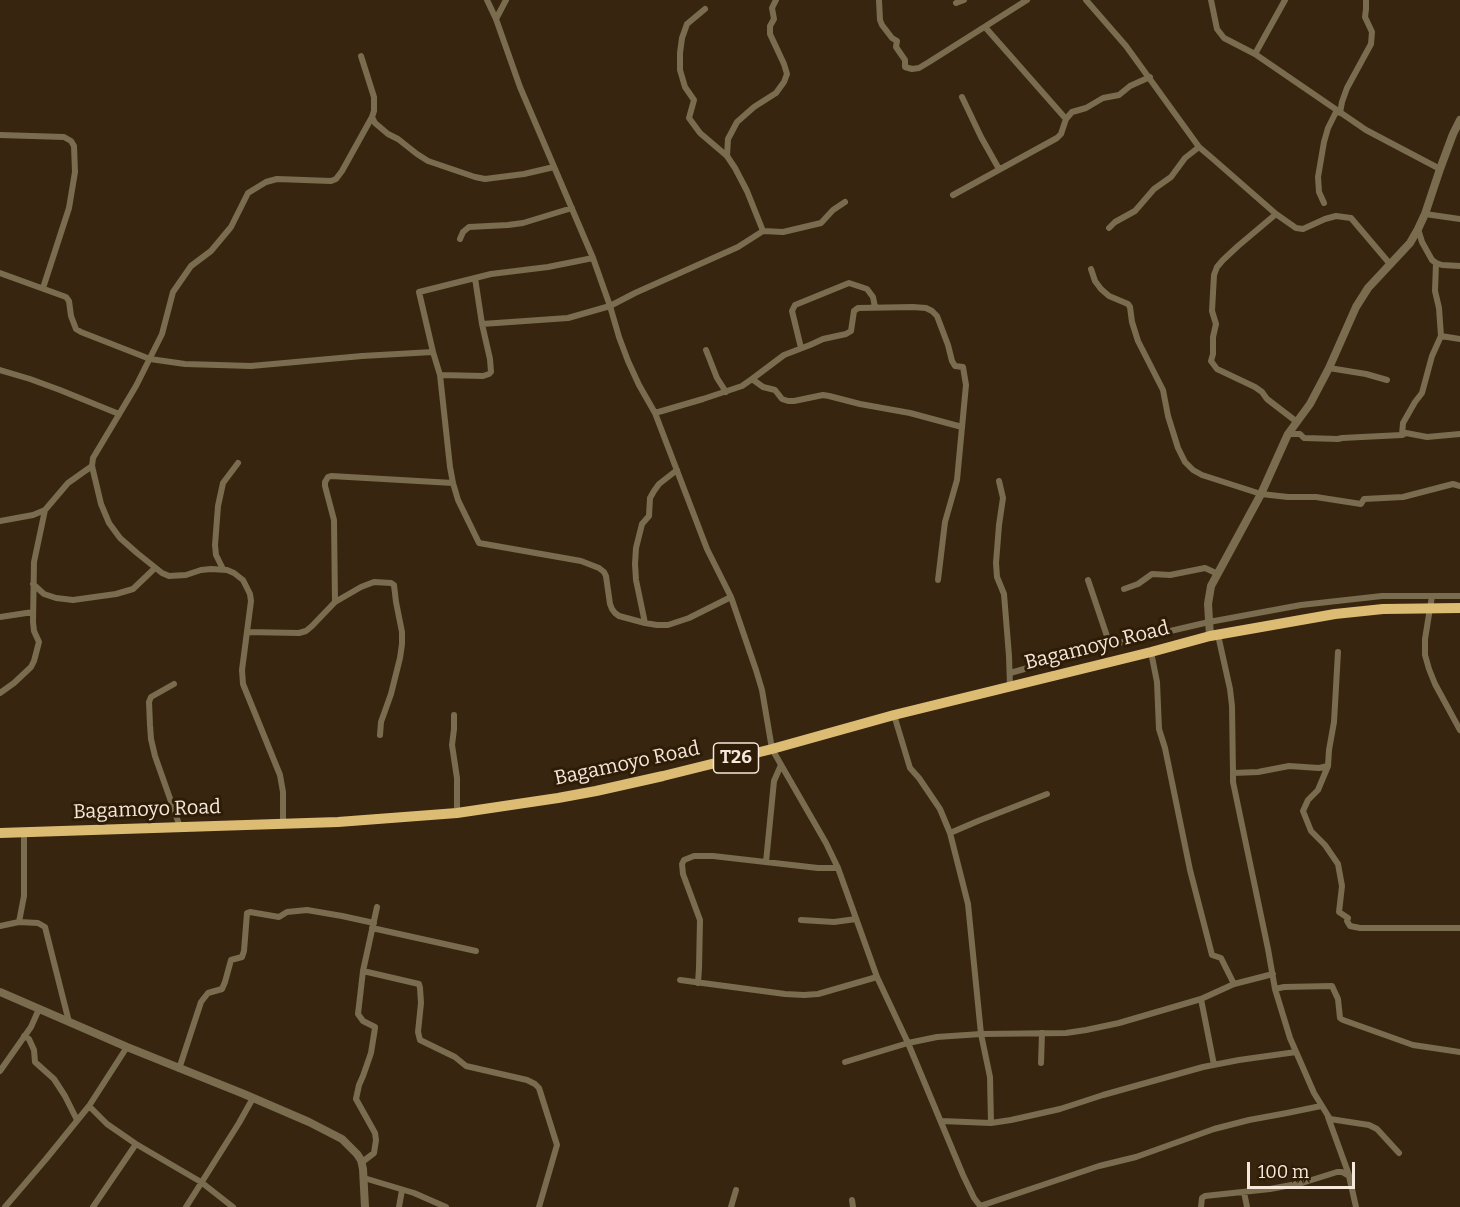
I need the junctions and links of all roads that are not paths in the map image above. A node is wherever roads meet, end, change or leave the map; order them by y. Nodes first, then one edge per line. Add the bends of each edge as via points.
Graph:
1 (487, 0) edge
2 (506, 0) edge
3 (776, 0) edge
4 (879, 0) edge
5 (964, 0) edge
6 (1027, 0) edge
7 (1086, 0) edge
8 (1211, 0) edge
9 (1286, 0) edge
10 (1366, 0) edge
11 (956, 3) dead end
12 (705, 9) dead end
13 (496, 19) junction
14 (985, 27) junction
15 (1255, 54) junction
16 (361, 56) dead end
17 (1150, 77) junction
18 (962, 97) dead end
19 (1338, 112) junction
20 (372, 117) junction
21 (1066, 119) junction
22 (1460, 120) edge
23 (0, 135) edge
24 (1199, 147) junction
25 (727, 156) junction
26 (554, 167) junction
27 (999, 169) junction
28 (1440, 169) junction
29 (953, 195) dead end
30 (845, 202) dead end
31 (1323, 203) dead end
32 (572, 208) junction
33 (1276, 214) junction
34 (1425, 214) junction
35 (1460, 219) edge
36 (1108, 228) dead end
37 (1418, 229) junction
38 (763, 231) junction
39 (460, 239) dead end
40 (593, 258) junction
41 (1436, 263) junction
42 (1390, 264) junction
43 (1460, 266) edge
44 (1091, 269) dead end
45 (0, 273) edge
46 (475, 278) junction
47 (43, 288) junction
48 (610, 306) junction
49 (875, 307) junction
50 (482, 324) junction
51 (1441, 336) junction
52 (1460, 339) edge
53 (801, 348) junction
54 (706, 350) dead end
55 (433, 352) junction
56 (150, 359) junction
57 (1329, 368) junction
58 (0, 370) edge
59 (440, 375) junction
60 (752, 380) junction
61 (1387, 380) dead end
62 (726, 392) junction
63 (655, 412) junction
64 (119, 414) junction
65 (1297, 422) junction
66 (962, 427) junction
67 (1288, 434) junction
68 (1460, 434) edge
69 (1402, 435) junction
70 (238, 463) dead end
71 (92, 466) junction
72 (677, 470) junction
73 (999, 481) dead end
74 (453, 483) junction
75 (1460, 486) edge
76 (1261, 494) junction
77 (45, 510) junction
78 (0, 521) edge
79 (155, 568) junction
80 (223, 569) junction
81 (1218, 574) junction
82 (1088, 579) dead end
83 (938, 580) dead end
84 (33, 584) junction
85 (1124, 589) dead end
86 (1432, 596) junction
87 (1460, 596) edge
88 (731, 597) junction
89 (334, 602) junction
90 (1430, 608) junction
91 (1460, 608) edge
92 (33, 612) junction
93 (1265, 612) junction
94 (0, 617) edge
95 (1209, 622) junction
96 (645, 623) junction
97 (1268, 625) junction
98 (247, 632) junction
99 (1214, 635) junction
100 (1110, 645) junction
101 (1151, 652) junction
102 (1338, 652) dead end
103 (1010, 673) junction
104 (174, 684) dead end
105 (1010, 686) junction
106 (0, 693) edge
107 (454, 715) dead end
108 (894, 716) junction
109 (1460, 730) edge
110 (380, 735) dead end
111 (772, 749) junction
112 (781, 765) junction
113 (1328, 766) junction
114 (1233, 774) junction
115 (1047, 794) dead end
116 (457, 813) junction
117 (283, 824) junction
118 (180, 828) junction
119 (0, 832) edge
120 (24, 832) junction
121 (950, 833) junction
122 (766, 862) junction
123 (838, 868) junction
124 (377, 907) dead end
125 (856, 919) junction
126 (801, 920) dead end
127 (19, 922) junction
128 (0, 926) edge
129 (373, 926) junction
130 (1460, 928) edge
131 (476, 951) dead end
132 (363, 971) junction
133 (1273, 974) junction
134 (877, 977) junction
135 (680, 980) dead end
136 (698, 983) junction
137 (1234, 984) junction
138 (1275, 989) junction
139 (0, 992) edge
140 (1201, 999) junction
141 (39, 1009) junction
142 (69, 1022) junction
143 (1042, 1033) junction
144 (981, 1034) junction
145 (24, 1036) junction
146 (908, 1043) junction
147 (127, 1047) junction
148 (1296, 1052) junction
149 (1460, 1052) edge
150 (845, 1062) dead end
151 (1041, 1063) dead end
152 (1214, 1065) junction
153 (179, 1069) junction
154 (0, 1071) edge
155 (253, 1098) junction
156 (89, 1106) junction
157 (1321, 1106) junction
158 (1327, 1115) junction
159 (77, 1120) junction
160 (941, 1121) junction
161 (990, 1123) junction
162 (136, 1144) junction
163 (1399, 1154) dead end
164 (361, 1163) junction
165 (1349, 1176) junction
166 (364, 1178) junction
167 (201, 1182) junction
168 (402, 1190) junction
169 (736, 1190) dead end
170 (1244, 1192) junction
171 (0, 1200) edge
172 (5, 1206) edge
173 (980, 1206) edge
174 (93, 1207) edge
175 (186, 1207) edge
176 (233, 1207) edge
177 (365, 1207) edge
178 (399, 1207) edge
179 (446, 1207) edge
180 (539, 1207) edge
181 (731, 1207) edge
182 (1201, 1207) edge
183 (1247, 1207) edge
184 (1356, 1207) edge

1 - 13 street
2 - 13 street
3 - 25 street via 770,34 787,74 776,93 737,122 728,139
4 - 14 street via 882,25 897,41 905,67 912,69
5 - 11 street
6 - 14 street
7 - 17 street
8 - 15 street via 1217,29 1224,38
9 - 15 street
10 - 19 street via 1371,44
12 - 25 street via 683,30 680,70 694,100 689,118
13 - 26 street
14 - 21 street
15 - 19 street
16 - 20 street via 374,97
17 - 21 street via 1119,95 1072,112
17 - 24 street
18 - 27 street
19 - 28 street
19 - 31 street via 1328,128 1320,165 1318,184
20 - 26 street via 417,154 475,177 516,175
20 - 56 street via 336,180 277,179 248,193 228,232 191,266 173,292 162,334
21 - 27 street via 1057,138
22 - 28 street
23 - 47 street via 64,137 74,146 75,172 69,208
24 - 33 street
24 - 36 street via 1135,212
25 - 38 street
26 - 32 street
27 - 29 street
28 - 34 street
30 - 38 street via 821,223 783,232
32 - 39 street via 523,223 469,227
32 - 40 street
33 - 42 street via 1303,229 1336,216 1351,218
33 - 65 street via 1217,267 1211,361 1217,369 1255,387
34 - 35 street
34 - 37 street
37 - 41 street
37 - 42 street
38 - 48 street via 738,247
40 - 46 street
40 - 48 street
41 - 43 street
41 - 51 street
42 - 57 street via 1356,307
44 - 76 street via 1101,289 1130,307 1134,333 1163,390 1185,462 1202,475
45 - 47 street
46 - 50 street
46 - 55 street via 419,292
47 - 56 street via 69,301 74,325 81,332
48 - 50 street via 568,318
48 - 63 street via 628,361
49 - 53 street via 854,311 846,334
49 - 53 street via 867,288 849,283 795,305 792,311
49 - 66 street via 926,308 937,316 952,361 965,372
50 - 59 street via 490,359 489,374
51 - 52 street
51 - 69 street via 1422,393 1403,423
53 - 60 street via 784,355
54 - 62 street
55 - 56 street via 251,366
55 - 59 street
56 - 64 street
57 - 61 street
57 - 65 street
58 - 64 street
59 - 74 street
60 - 62 street
60 - 66 street via 788,401 830,396
62 - 63 street
63 - 72 street
64 - 71 street
65 - 67 street
66 - 83 street via 957,480 945,522
67 - 69 street via 1338,439
67 - 76 street
68 - 69 street
70 - 80 street via 224,483 218,506 215,545
71 - 77 street via 68,483
71 - 79 street via 109,523 120,538
72 - 88 street via 707,549
72 - 96 street via 659,484 650,498 649,516 642,524 636,548 636,580
73 - 103 street via 1003,498 996,563 1004,594
74 - 89 street via 328,477 326,486 334,520
74 - 96 street via 479,543 581,561 599,568 606,576 615,613
75 - 76 street via 1453,484 1403,497 1364,499 1361,504
76 - 81 street
77 - 78 street
77 - 84 street
79 - 80 street via 169,576
79 - 84 street via 133,588 73,600 45,594
80 - 98 street via 243,580 250,594
81 - 85 street via 1205,568 1170,576 1152,574
81 - 95 street via 1208,604
82 - 100 street
84 - 92 street
86 - 87 street
86 - 90 street
86 - 93 street via 1362,598
88 - 96 street via 668,625
88 - 111 street via 756,670
89 - 98 street via 306,631
89 - 110 street via 374,582 394,585 402,644
90 - 91 highway, Bagamoyo Road / T26
90 - 97 highway, Bagamoyo Road / T26 via 1335,614
90 - 109 street via 1425,655 1435,684
92 - 94 street
92 - 106 street via 39,642 33,664
93 - 95 street
93 - 97 street
95 - 99 street
95 - 100 street
97 - 99 highway, Bagamoyo Road / T26
98 - 117 street via 243,684 280,775
99 - 101 highway, Bagamoyo Road / T26
99 - 114 street via 1227,672 1232,706
100 - 103 street
101 - 105 highway, Bagamoyo Road / T26
101 - 137 street via 1159,729 1190,870 1212,955 1221,958
102 - 113 street
103 - 105 street
104 - 118 street via 149,702 155,756
105 - 108 highway, Bagamoyo Road / T26
107 - 116 street
108 - 111 highway, Bagamoyo Road / T26
108 - 121 street via 910,768 939,809
111 - 112 street
111 - 116 highway, Bagamoyo Road / T26 via 596,791
112 - 122 street via 774,782
112 - 123 street
113 - 114 street via 1289,766
113 - 130 street via 1303,811 1311,831 1338,864 1342,886 1339,912 1348,918 1350,926
114 - 133 street
115 - 121 street
116 - 117 highway, Bagamoyo Road / T26
117 - 118 highway, Bagamoyo Road / T26
118 - 120 highway, Bagamoyo Road / T26
119 - 120 highway, Bagamoyo Road / T26
120 - 127 street via 24,896
121 - 144 street via 968,904
122 - 123 street
122 - 136 street via 713,856 684,860 683,874 700,920
123 - 125 street
124 - 129 street
125 - 126 street
125 - 134 street
127 - 128 street
127 - 142 street via 45,927
129 - 131 street
129 - 132 street
129 - 153 street via 307,910 279,917 247,913 242,957 231,960 222,988 211,991 201,1002
132 - 164 street via 358,1014 375,1028 356,1099 376,1140 374,1153
132 - 180 street via 418,984 420,1040 466,1066 527,1080 539,1088 557,1145
133 - 137 street
133 - 138 street
134 - 136 street via 804,995
134 - 146 street
135 - 136 street
137 - 140 street
138 - 148 street
138 - 149 street via 1332,986 1343,1020 1413,1045
139 - 141 street
140 - 143 street via 1086,1030
140 - 152 street
141 - 142 street
141 - 145 street
142 - 147 street
143 - 144 street
143 - 151 street
144 - 146 street
144 - 161 street via 990,1077
145 - 154 street
145 - 159 street via 34,1050 35,1062 54,1079
146 - 150 street
146 - 160 street
147 - 153 street
147 - 156 street
148 - 152 street
148 - 157 street
152 - 161 street via 1060,1108
153 - 155 street
155 - 164 street via 342,1139
155 - 167 street
156 - 159 street
156 - 162 street
157 - 158 street
157 - 173 street via 1214,1129
158 - 163 street via 1334,1120 1369,1125
158 - 165 street
159 - 172 street
160 - 161 street
160 - 173 street
162 - 167 street
162 - 174 street
164 - 166 street
165 - 170 street via 1337,1172 1302,1183
165 - 184 street
166 - 168 street
166 - 177 street
167 - 175 street
167 - 176 street
168 - 178 street
168 - 179 street
169 - 181 street
170 - 182 street via 1205,1196
170 - 183 street
171 - 172 street

